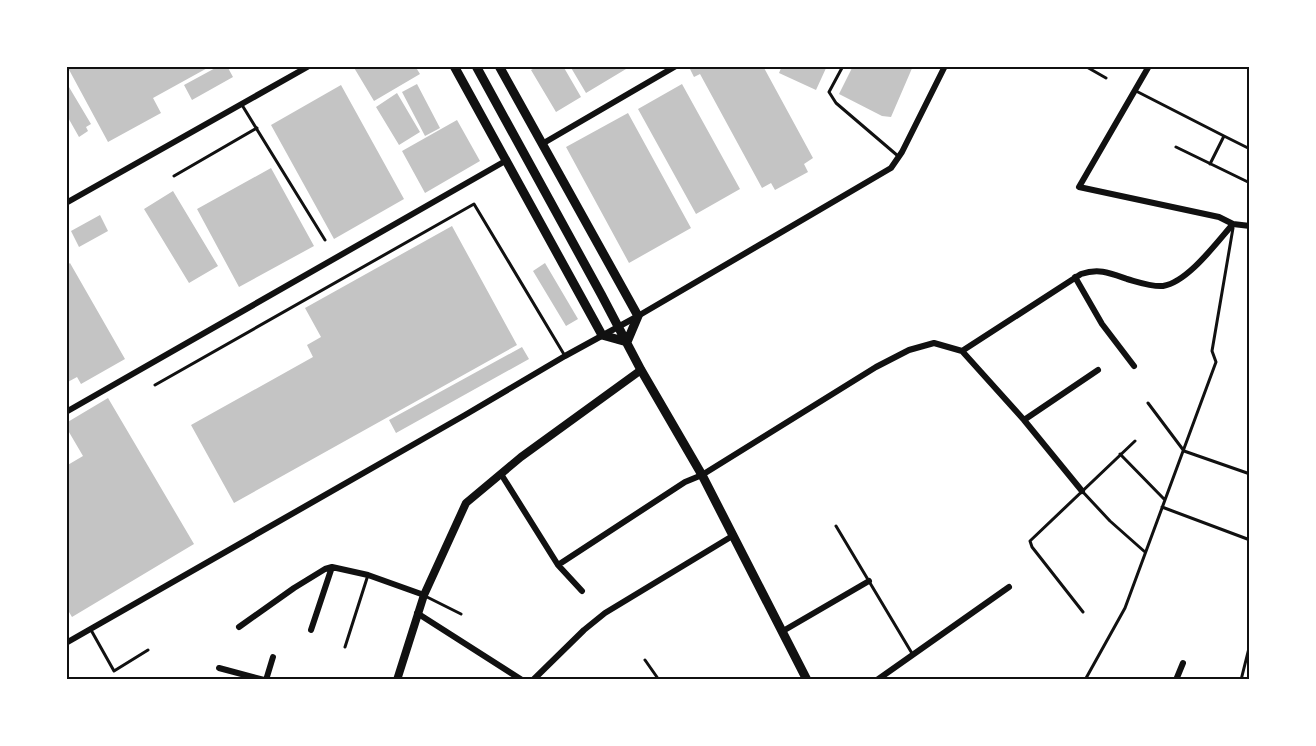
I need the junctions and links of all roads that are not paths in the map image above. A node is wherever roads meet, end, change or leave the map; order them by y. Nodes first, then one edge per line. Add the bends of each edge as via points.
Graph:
1 (309, 66) edge
2 (454, 66) edge
3 (476, 66) edge
4 (499, 66) edge
5 (676, 66) edge
6 (843, 66) edge
7 (945, 66) edge
8 (1085, 66) edge
9 (1149, 66) edge
10 (1106, 78) dead end
11 (1136, 91) junction
12 (241, 103) junction
13 (257, 128) junction
14 (1224, 136) junction
15 (542, 144) junction
16 (1176, 147) dead end
17 (1250, 149) edge
18 (899, 156) junction
19 (507, 160) junction
20 (1210, 164) junction
21 (174, 176) dead end
22 (1250, 183) edge
23 (66, 203) edge
24 (1233, 224) junction
25 (1250, 226) edge
26 (325, 240) dead end
27 (1076, 278) junction
28 (638, 316) junction
29 (617, 327) junction
30 (602, 334) junction
31 (627, 342) junction
32 (962, 351) junction
33 (565, 356) junction
34 (1134, 366) dead end
35 (641, 370) junction
36 (1098, 370) dead end
37 (155, 385) dead end
38 (1148, 403) dead end
39 (66, 412) edge
40 (1024, 420) junction
41 (1135, 441) dead end
42 (1184, 451) junction
43 (1120, 454) junction
44 (501, 474) junction
45 (702, 474) junction
46 (1250, 474) edge
47 (1082, 491) junction
48 (1164, 499) junction
49 (1162, 507) junction
50 (836, 526) dead end
51 (734, 535) junction
52 (1250, 540) edge
53 (1145, 552) junction
54 (558, 565) junction
55 (332, 567) junction
56 (368, 575) junction
57 (869, 581) junction
58 (1010, 587) dead end
59 (582, 591) dead end
60 (424, 595) junction
61 (1083, 612) dead end
62 (417, 613) junction
63 (461, 614) dead end
64 (239, 627) dead end
65 (91, 630) junction
66 (311, 630) dead end
67 (783, 631) junction
68 (66, 643) edge
69 (1250, 644) edge
70 (345, 647) dead end
71 (148, 650) dead end
72 (913, 655) junction
73 (273, 657) dead end
74 (645, 660) dead end
75 (1183, 663) dead end
76 (219, 668) dead end
77 (804, 679) edge
78 (265, 680) edge
79 (397, 680) edge
80 (522, 680) edge
81 (533, 680) edge
82 (659, 680) edge
83 (877, 680) edge
84 (1085, 680) edge
85 (1176, 680) edge
86 (1241, 680) edge

1 - 12 street
2 - 19 main road
3 - 29 main road
4 - 15 main road
5 - 15 street
6 - 18 lane via 830,96
7 - 18 street
8 - 10 lane
9 - 11 street
11 - 14 lane
11 - 24 street via 1079,187 1219,217
12 - 13 lane
12 - 23 street
13 - 21 lane
13 - 26 lane
14 - 17 lane
14 - 20 lane
15 - 28 main road
16 - 20 lane
18 - 28 street via 891,168
19 - 30 main road
19 - 39 street
20 - 22 lane
24 - 25 street
24 - 27 street via 1190,270 1167,285 1153,286 1101,271 1089,271
24 - 42 lane via 1212,351 1216,362
27 - 32 street
27 - 34 street via 1102,324
28 - 29 street
28 - 31 main road
29 - 30 street
29 - 31 main road
30 - 31 main road
30 - 33 street
31 - 35 main road
32 - 40 street
32 - 45 street via 934,343 909,350 873,368
33 - 37 lane via 474,204
33 - 65 street
35 - 44 street
35 - 45 main road
36 - 40 street
38 - 42 lane
40 - 47 street
41 - 43 lane
42 - 46 lane
42 - 48 lane
43 - 47 lane
43 - 48 lane
44 - 54 street
44 - 60 street via 466,503
45 - 51 main road
45 - 54 street
47 - 53 lane
47 - 61 lane via 1030,541
48 - 49 lane
49 - 52 lane
49 - 53 lane
50 - 57 lane
51 - 67 main road
51 - 81 street via 605,613
53 - 84 lane via 1125,608
54 - 59 street
55 - 56 street
55 - 64 street
55 - 66 street
56 - 60 street
56 - 70 lane
57 - 67 street
57 - 72 lane
58 - 72 street
60 - 62 street
60 - 63 lane
62 - 79 street
62 - 80 street
65 - 68 street
65 - 71 lane via 114,671
67 - 77 main road
69 - 86 lane
72 - 83 street
73 - 78 street
74 - 82 lane
75 - 85 street
76 - 78 street

